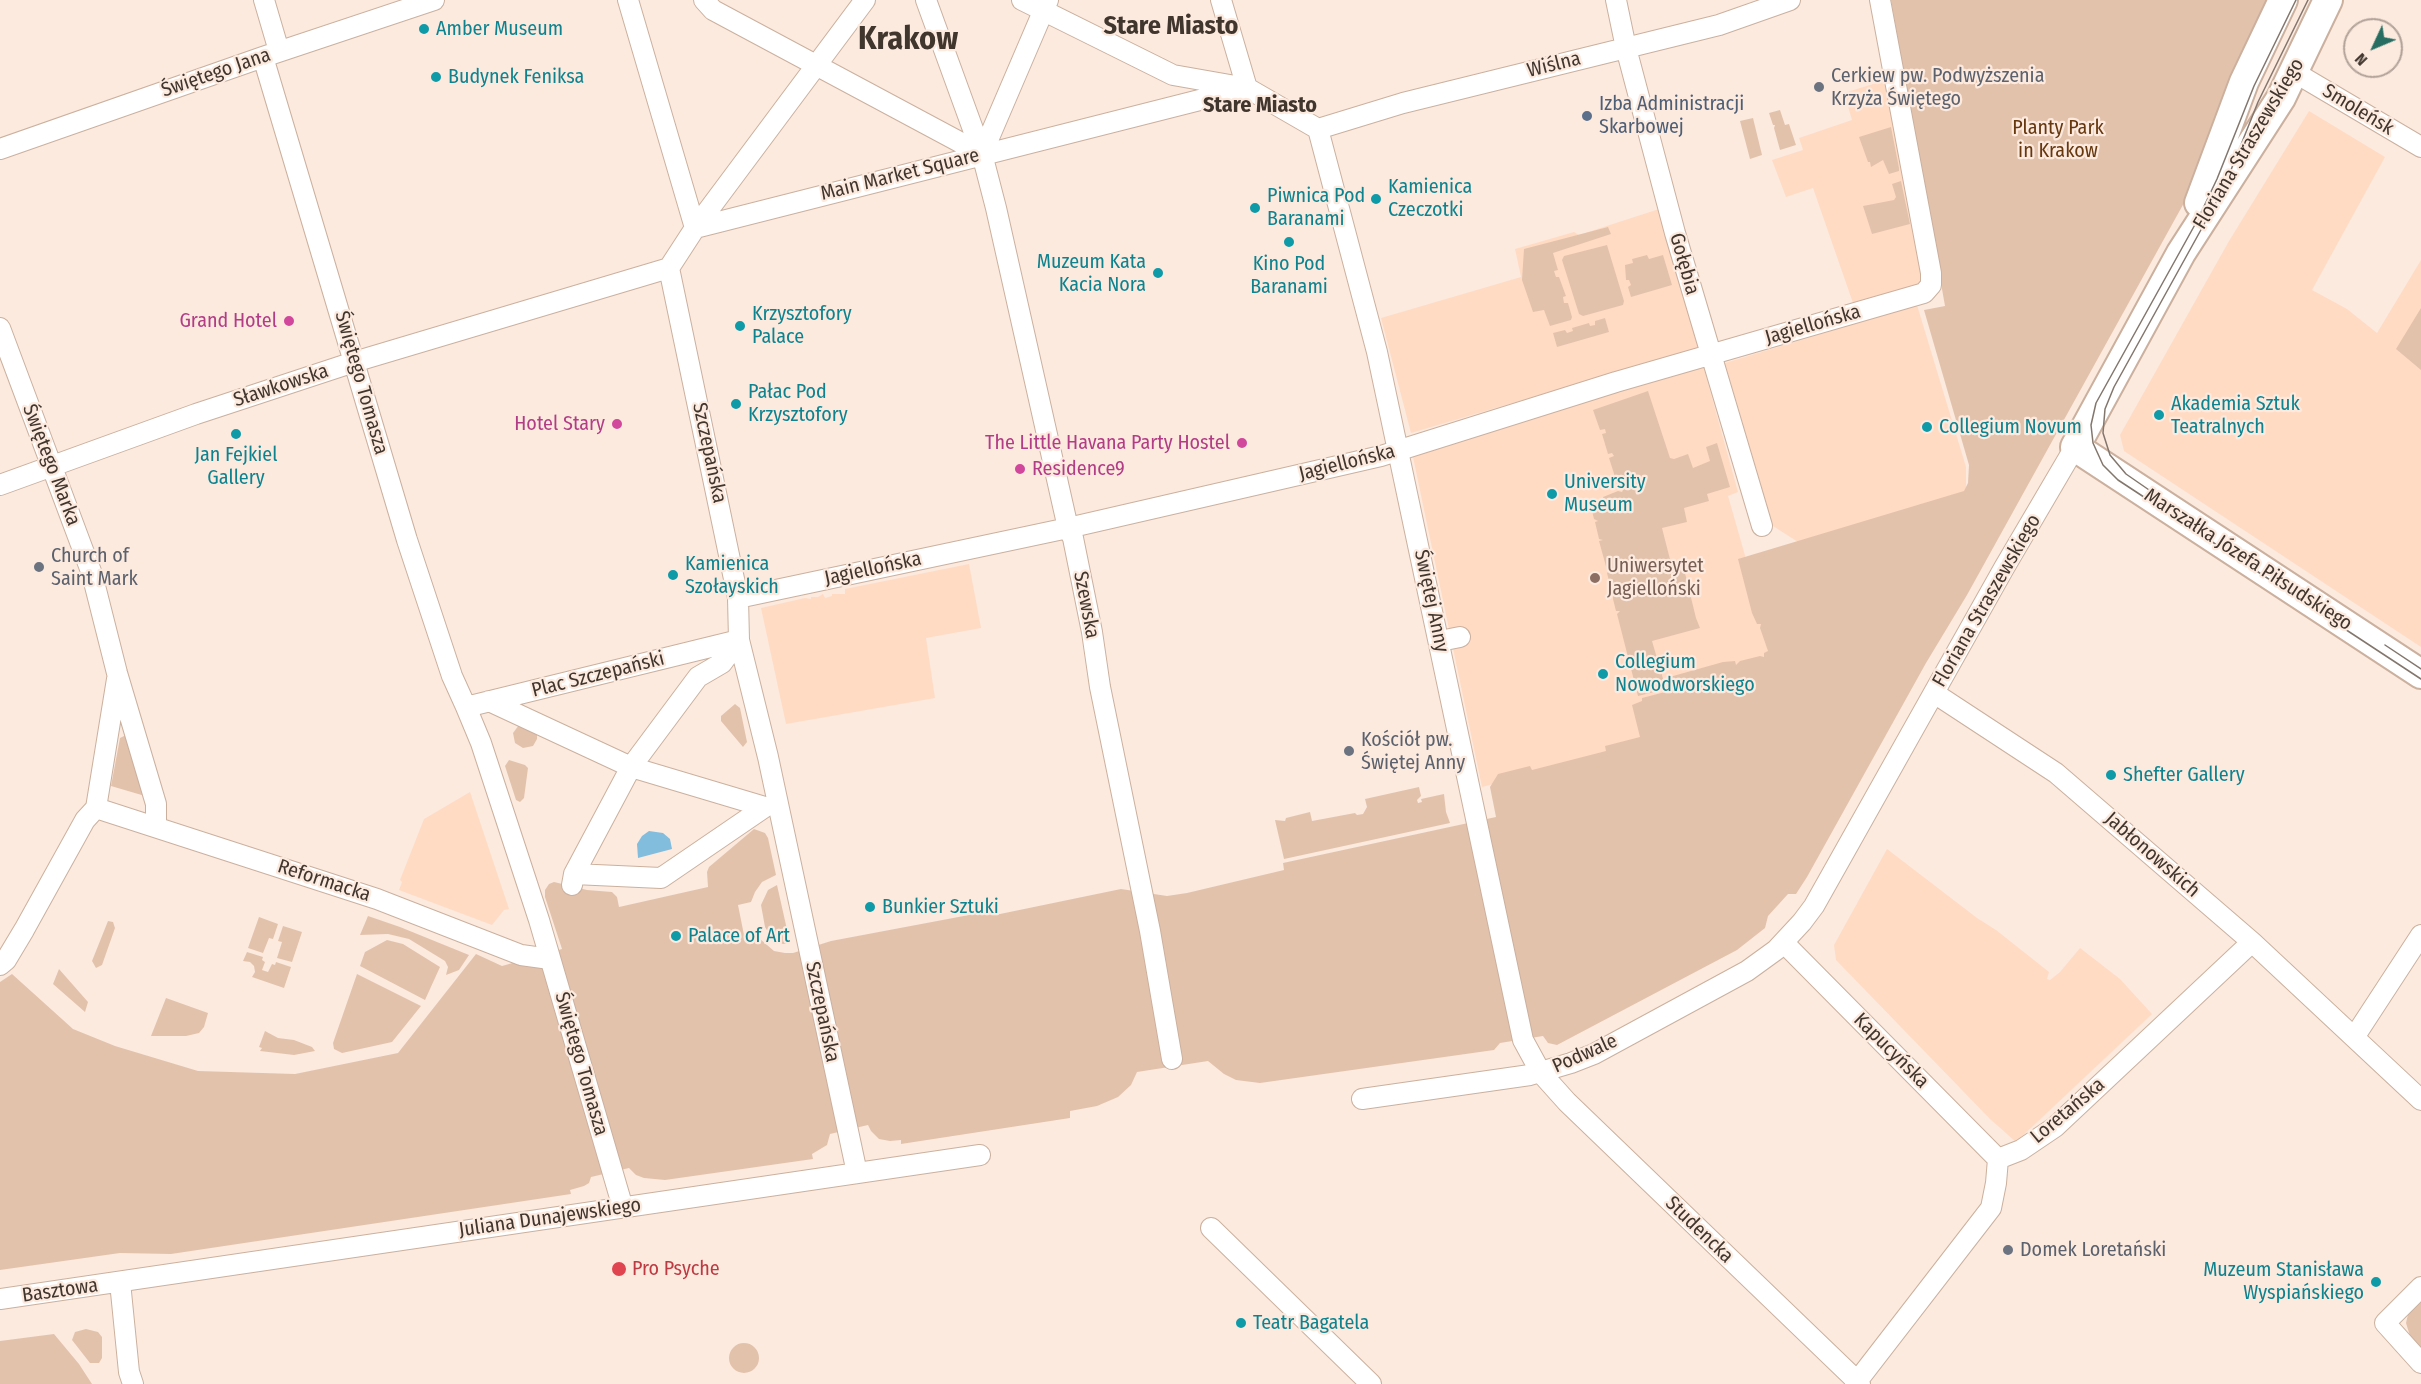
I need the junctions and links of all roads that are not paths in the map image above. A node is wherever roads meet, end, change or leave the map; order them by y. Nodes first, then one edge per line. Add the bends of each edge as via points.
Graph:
1 (264, 0) edge
2 (434, 0) edge
3 (628, 0) edge
4 (704, 0) edge
5 (865, 0) edge
6 (926, 0) edge
7 (1022, 0) edge
8 (1221, 0) edge
9 (1616, 0) edge
10 (1790, 0) edge
11 (1880, 0) edge
12 (2283, 0) edge
13 (2328, 0) edge
14 (1046, 5) edge
15 (1626, 48) junction
16 (271, 54) junction
17 (817, 65) junction
18 (2294, 72) junction
19 (1247, 88) junction
20 (1318, 129) junction
21 (2421, 147) edge
22 (0, 149) edge
23 (982, 154) junction
24 (694, 228) junction
25 (2181, 253) junction
26 (669, 268) junction
27 (0, 328) edge
28 (1710, 355) junction
29 (354, 362) junction
30 (2075, 447) junction
31 (1399, 451) junction
32 (51, 467) junction
33 (0, 485) edge
34 (1762, 526) dead end
35 (1068, 528) junction
36 (738, 598) junction
37 (1460, 637) dead end
38 (739, 640) junction
39 (1440, 641) junction
40 (117, 673) junction
41 (2421, 674) edge
42 (1934, 693) junction
43 (489, 701) junction
44 (466, 707) junction
45 (631, 767) junction
46 (96, 808) junction
47 (156, 826) junction
48 (2421, 934) edge
49 (2252, 942) junction
50 (1784, 943) junction
51 (550, 959) junction
52 (0, 965) edge
53 (2355, 1036) junction
54 (1172, 1059) dead end
55 (1541, 1073) junction
56 (1362, 1100) dead end
57 (2421, 1100) edge
58 (980, 1155) dead end
59 (1998, 1159) junction
60 (857, 1173) junction
61 (623, 1208) junction
62 (1211, 1228) dead end
63 (120, 1282) junction
64 (2421, 1287) edge
65 (0, 1299) edge
66 (2421, 1363) edge
67 (1857, 1383) edge
68 (133, 1384) edge
69 (1371, 1384) edge

1 - 16 street, Świętego Tomasza
2 - 16 street, Świętego Jana
3 - 24 street
4 - 17 street via 713,10
5 - 17 street
6 - 23 street, Szewska
7 - 14 street
8 - 19 street
9 - 15 street, Gołębia
10 - 15 street, Wiślna via 1719,24
11 - 28 street, Jagiellońska via 1931,285 1924,293
12 - 25 street, Floriana Straszewskiego via 2244,82
13 - 18 street, Floriana Straszewskiego
14 - 19 street via 1173,75
14 - 23 street
15 - 20 street, Wiślna via 1403,103
15 - 28 street, Gołębia
16 - 22 street, Świętego Jana
16 - 29 street, Świętego Tomasza
17 - 23 street
17 - 24 street
18 - 21 street, Smoleńsk
18 - 25 street, Floriana Straszewskiego
19 - 20 street
19 - 23 street, Main Market Square
20 - 31 street, Świętej Anny
23 - 24 street, Main Market Square
23 - 35 street, Szewska
24 - 26 street
25 - 30 street, Floriana Straszewskiego
26 - 29 street, Sławkowska
26 - 36 street, Szczepańska
27 - 32 street, Świętego Marka
28 - 31 street, Jagiellońska
28 - 34 street, Gołębia
29 - 32 street, Sławkowska
29 - 44 street, Świętego Tomasza via 407,540
30 - 41 street, Marszałka Józefa Piłsudskiego
30 - 42 street, Floriana Straszewskiego
31 - 35 street, Jagiellońska
31 - 39 street, Świętej Anny
32 - 33 street, Sławkowska
32 - 40 street, Świętego Marka via 92,574
35 - 36 street, Jagiellońska
35 - 54 street, Szewska via 1092,632
36 - 38 street, Szczepańska
37 - 39 street
38 - 43 street, Plac Szczepański
38 - 45 street via 722,663 699,677
38 - 60 street, Szczepańska
39 - 55 street, Świętej Anny via 1523,1040
40 - 46 street, Świętego Marka
40 - 47 street, Świętego Marka via 156,804
42 - 49 street, Jabłonowskich via 2056,773
42 - 50 street, Floriana Straszewskiego via 1814,906
43 - 44 street, Plac Szczepański
43 - 45 street
44 - 51 street, Świętego Tomasza
45 - 45 street via 765,807 661,878 572,881
46 - 47 street, Reformacka
46 - 52 street, Świętego Marka via 85,820 24,930
47 - 51 street, Reformacka via 377,899 521,955
48 - 53 street
49 - 53 street, Jabłonowskich
49 - 59 street, Loretańska via 2055,1127 2021,1150
50 - 55 street, Podwale via 1747,971 1594,1054
50 - 59 street, Kapucyńska
51 - 61 street, Świętego Tomasza
53 - 57 street, Jabłonowskich
55 - 56 street, Podwale
55 - 67 street, Studencka
58 - 60 street, Juliana Dunajewskiego
59 - 67 street via 1991,1208
60 - 61 street, Juliana Dunajewskiego
61 - 63 street, Juliana Dunajewskiego
62 - 69 street
63 - 65 street, Basztowa
63 - 68 street
64 - 66 street via 2385,1323

